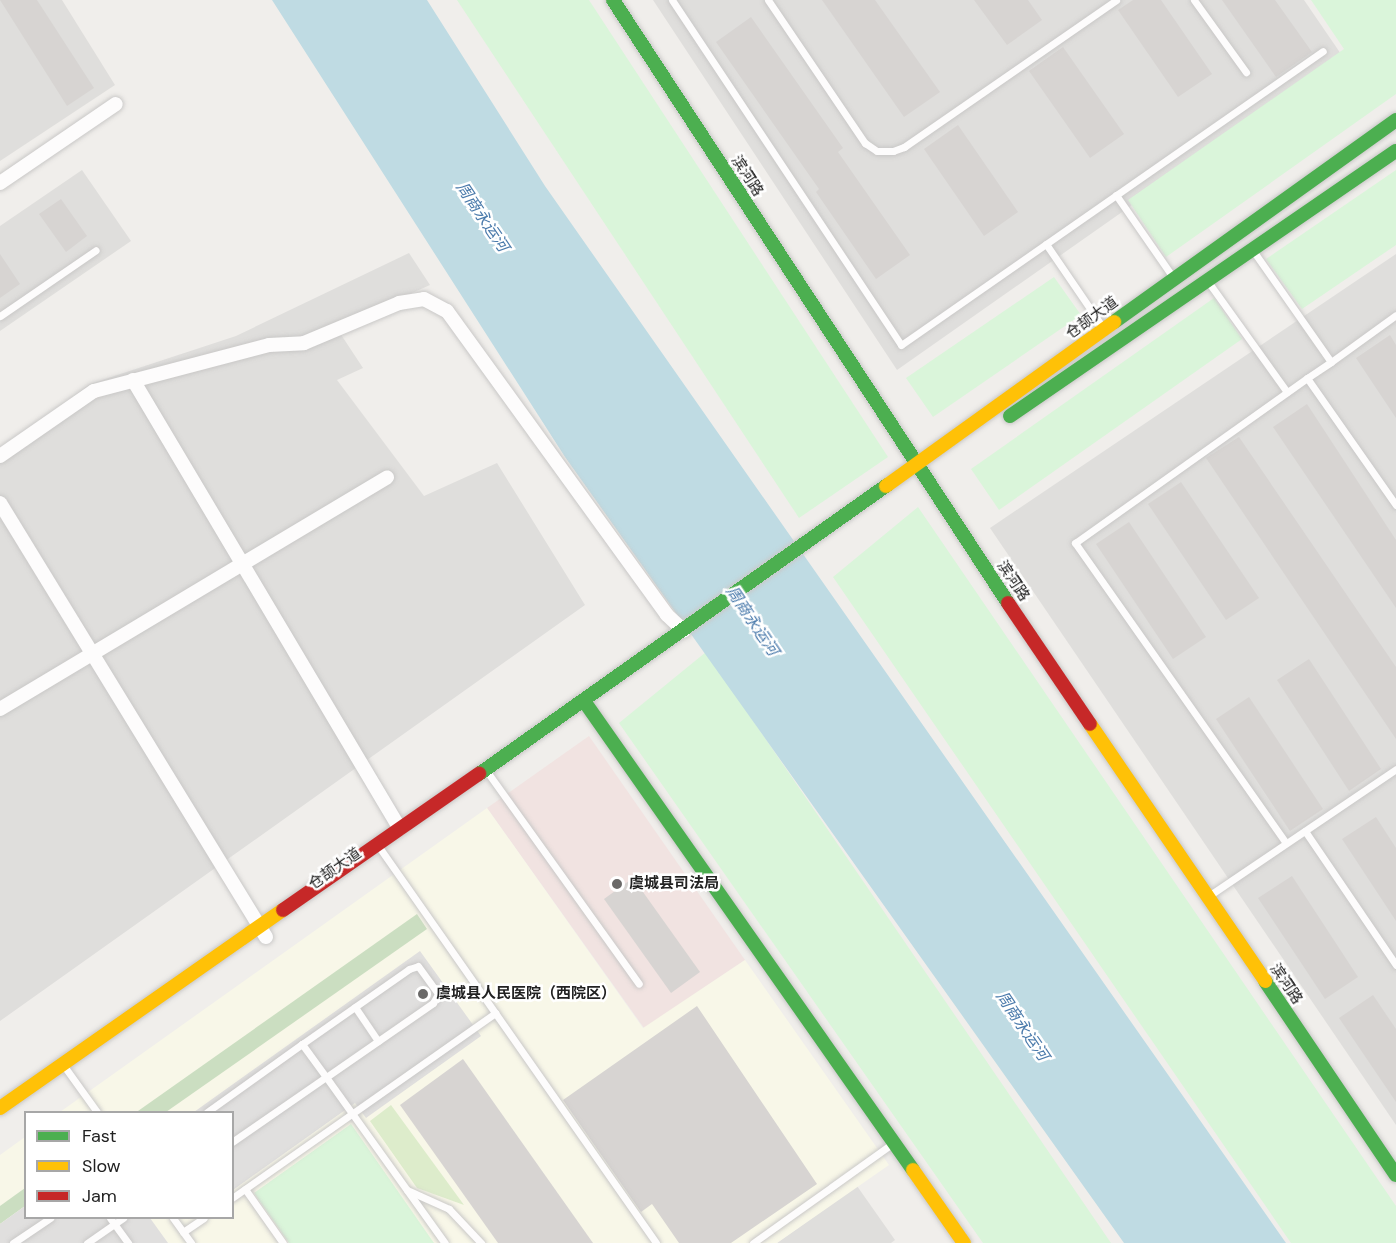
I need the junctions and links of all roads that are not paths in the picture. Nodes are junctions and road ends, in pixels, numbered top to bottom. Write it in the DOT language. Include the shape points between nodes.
graph roads {
  1 [pos="613,0"];
  2 [pos="672,0"];
  3 [pos="768,0"];
  4 [pos="1116,0"];
  5 [pos="1194,0"];
  6 [pos="1323,51"];
  7 [pos="1246,72"];
  8 [pos="116,104"];
  9 [pos="1396,120"];
  10 [pos="1396,151"];
  11 [pos="0,183"];
  12 [pos="1116,195"];
  13 [pos="1240,232"];
  14 [pos="1046,244"];
  15 [pos="96,250"];
  16 [pos="1252,250"];
  17 [pos="1196,264"];
  18 [pos="1175,279"];
  19 [pos="1207,280"];
  20 [pos="1186,295"];
  21 [pos="1396,315"];
  22 [pos="0,316"];
  23 [pos="1104,330"];
  24 [pos="1114,344"];
  25 [pos="1331,362"];
  26 [pos="1307,378"];
  27 [pos="133,380"];
  28 [pos="1287,392"];
  29 [pos="0,456"];
  30 [pos="919,471"];
  31 [pos="387,477"];
  32 [pos="0,503"];
  33 [pos="1396,505"];
  34 [pos="242,564"];
  35 [pos="687,635"];
  36 [pos="92,654"];
  37 [pos="587,705"];
  38 [pos="0,709"];
  39 [pos="1396,769"];
  40 [pos="489,774"];
  41 [pos="400,829"];
  42 [pos="1305,831"];
  43 [pos="1286,843"];
  44 [pos="381,849"];
  45 [pos="1208,897"];
  46 [pos="263,932"];
  47 [pos="1396,965"];
  48 [pos="639,984"];
  49 [pos="355,1007"];
  50 [pos="495,1013"];
  51 [pos="378,1041"];
  52 [pos="302,1044"];
  53 [pos="67,1070"];
  54 [pos="326,1077"];
  55 [pos="0,1108"];
  56 [pos="97,1111"];
  57 [pos="210,1111"];
  58 [pos="352,1114"];
  59 [pos="0,1126"];
  60 [pos="234,1141"];
  61 [pos="894,1142"];
  62 [pos="1396,1175"];
  63 [pos="245,1189"];
  64 [pos="407,1190"];
  65 [pos="234,1197"];
  66 [pos="49,1219"];
  67 [pos="174,1219"];
  68 [pos="202,1219"];
  69 [pos="112,1221"];
  70 [pos="183,1232"];
  71 [pos="963,1242"];
  72 [pos="13,1243"];
  73 [pos="87,1243"];
  74 [pos="128,1243"];
  75 [pos="191,1243"];
  76 [pos="283,1243"];
  77 [pos="445,1243"];
  78 [pos="481,1243"];
  79 [pos="656,1243"];
  80 [pos="753,1243"];
  1 -- 30 [label="main road, 滨河路"];
  2 -- 14 [label="lane" via="900,345"];
  3 -- 4 [label="lane" via="853,127 877,151 904,147"];
  5 -- 7 [label="lane"];
  6 -- 12 [label="lane"];
  8 -- 11 [label="street"];
  9 -- 13 [label="main road, 仓颉大道"];
  10 -- 16 [label="main road, 仓颉大道"];
  12 -- 14 [label="lane"];
  12 -- 18 [label="lane"];
  13 -- 16 [label="lane"];
  13 -- 17 [label="main road, 仓颉大道"];
  14 -- 23 [label="lane"];
  15 -- 22 [label="lane"];
  16 -- 19 [label="main road, 仓颉大道"];
  16 -- 25 [label="lane"];
  17 -- 18 [label="main road, 仓颉大道"];
  17 -- 19 [label="lane"];
  18 -- 20 [label="lane"];
  18 -- 23 [label="main road, 仓颉大道"];
  19 -- 20 [label="main road, 仓颉大道"];
  19 -- 28 [label="lane"];
  20 -- 24 [label="main road, 仓颉大道"];
  21 -- 25 [label="lane"];
  23 -- 24 [label="lane"];
  23 -- 30 [label="main road, 仓颉大道"];
  24 -- 30 [label="main road, 仓颉大道"];
  25 -- 26 [label="lane"];
  26 -- 28 [label="lane"];
  26 -- 33 [label="lane"];
  27 -- 29 [label="street" via="94,391"];
  27 -- 34 [label="street"];
  27 -- 35 [label="street" via="269,345 304,343 399,303 424,299 447,311 667,615"];
  28 -- 43 [label="lane" via="1075,543"];
  30 -- 35 [label="main road, 仓颉大道"];
  30 -- 45 [label="main road, 滨河路"];
  31 -- 34 [label="street"];
  32 -- 36 [label="street"];
  34 -- 36 [label="street"];
  34 -- 41 [label="street"];
  35 -- 37 [label="main road, 仓颉大道"];
  36 -- 38 [label="street"];
  36 -- 46 [label="street"];
  37 -- 40 [label="main road, 仓颉大道"];
  37 -- 61 [label="main road"];
  39 -- 42 [label="lane"];
  40 -- 41 [label="main road, 仓颉大道"];
  40 -- 44 [label="main road, 仓颉大道"];
  40 -- 48 [label="lane"];
  41 -- 44 [label="main road, 仓颉大道"];
  42 -- 43 [label="lane"];
  42 -- 47 [label="lane"];
  43 -- 45 [label="lane"];
  44 -- 46 [label="main road, 仓颉大道"];
  44 -- 50 [label="lane"];
  45 -- 62 [label="main road, 滨河路"];
  46 -- 53 [label="main road, 仓颉大道"];
  49 -- 51 [label="lane"];
  49 -- 51 [label="lane" via="418,966 438,994 433,1003"];
  49 -- 52 [label="lane"];
  50 -- 58 [label="lane"];
  50 -- 79 [label="lane"];
  51 -- 54 [label="lane"];
  52 -- 54 [label="lane"];
  52 -- 57 [label="lane"];
  53 -- 55 [label="main road, 仓颉大道"];
  53 -- 56 [label="lane"];
  53 -- 59 [label="main road, 仓颉大道"];
  54 -- 58 [label="lane"];
  54 -- 60 [label="lane"];
  58 -- 63 [label="lane"];
  58 -- 64 [label="lane"];
  61 -- 71 [label="main road"];
  61 -- 80 [label="lane"];
  63 -- 65 [label="lane"];
  63 -- 76 [label="lane"];
  64 -- 77 [label="lane"];
  64 -- 78 [label="lane" via="449,1209"];
  66 -- 72 [label="lane"];
  67 -- 70 [label="lane"];
  68 -- 70 [label="lane"];
  69 -- 73 [label="lane"];
  69 -- 74 [label="lane"];
  70 -- 75 [label="lane"];
}
